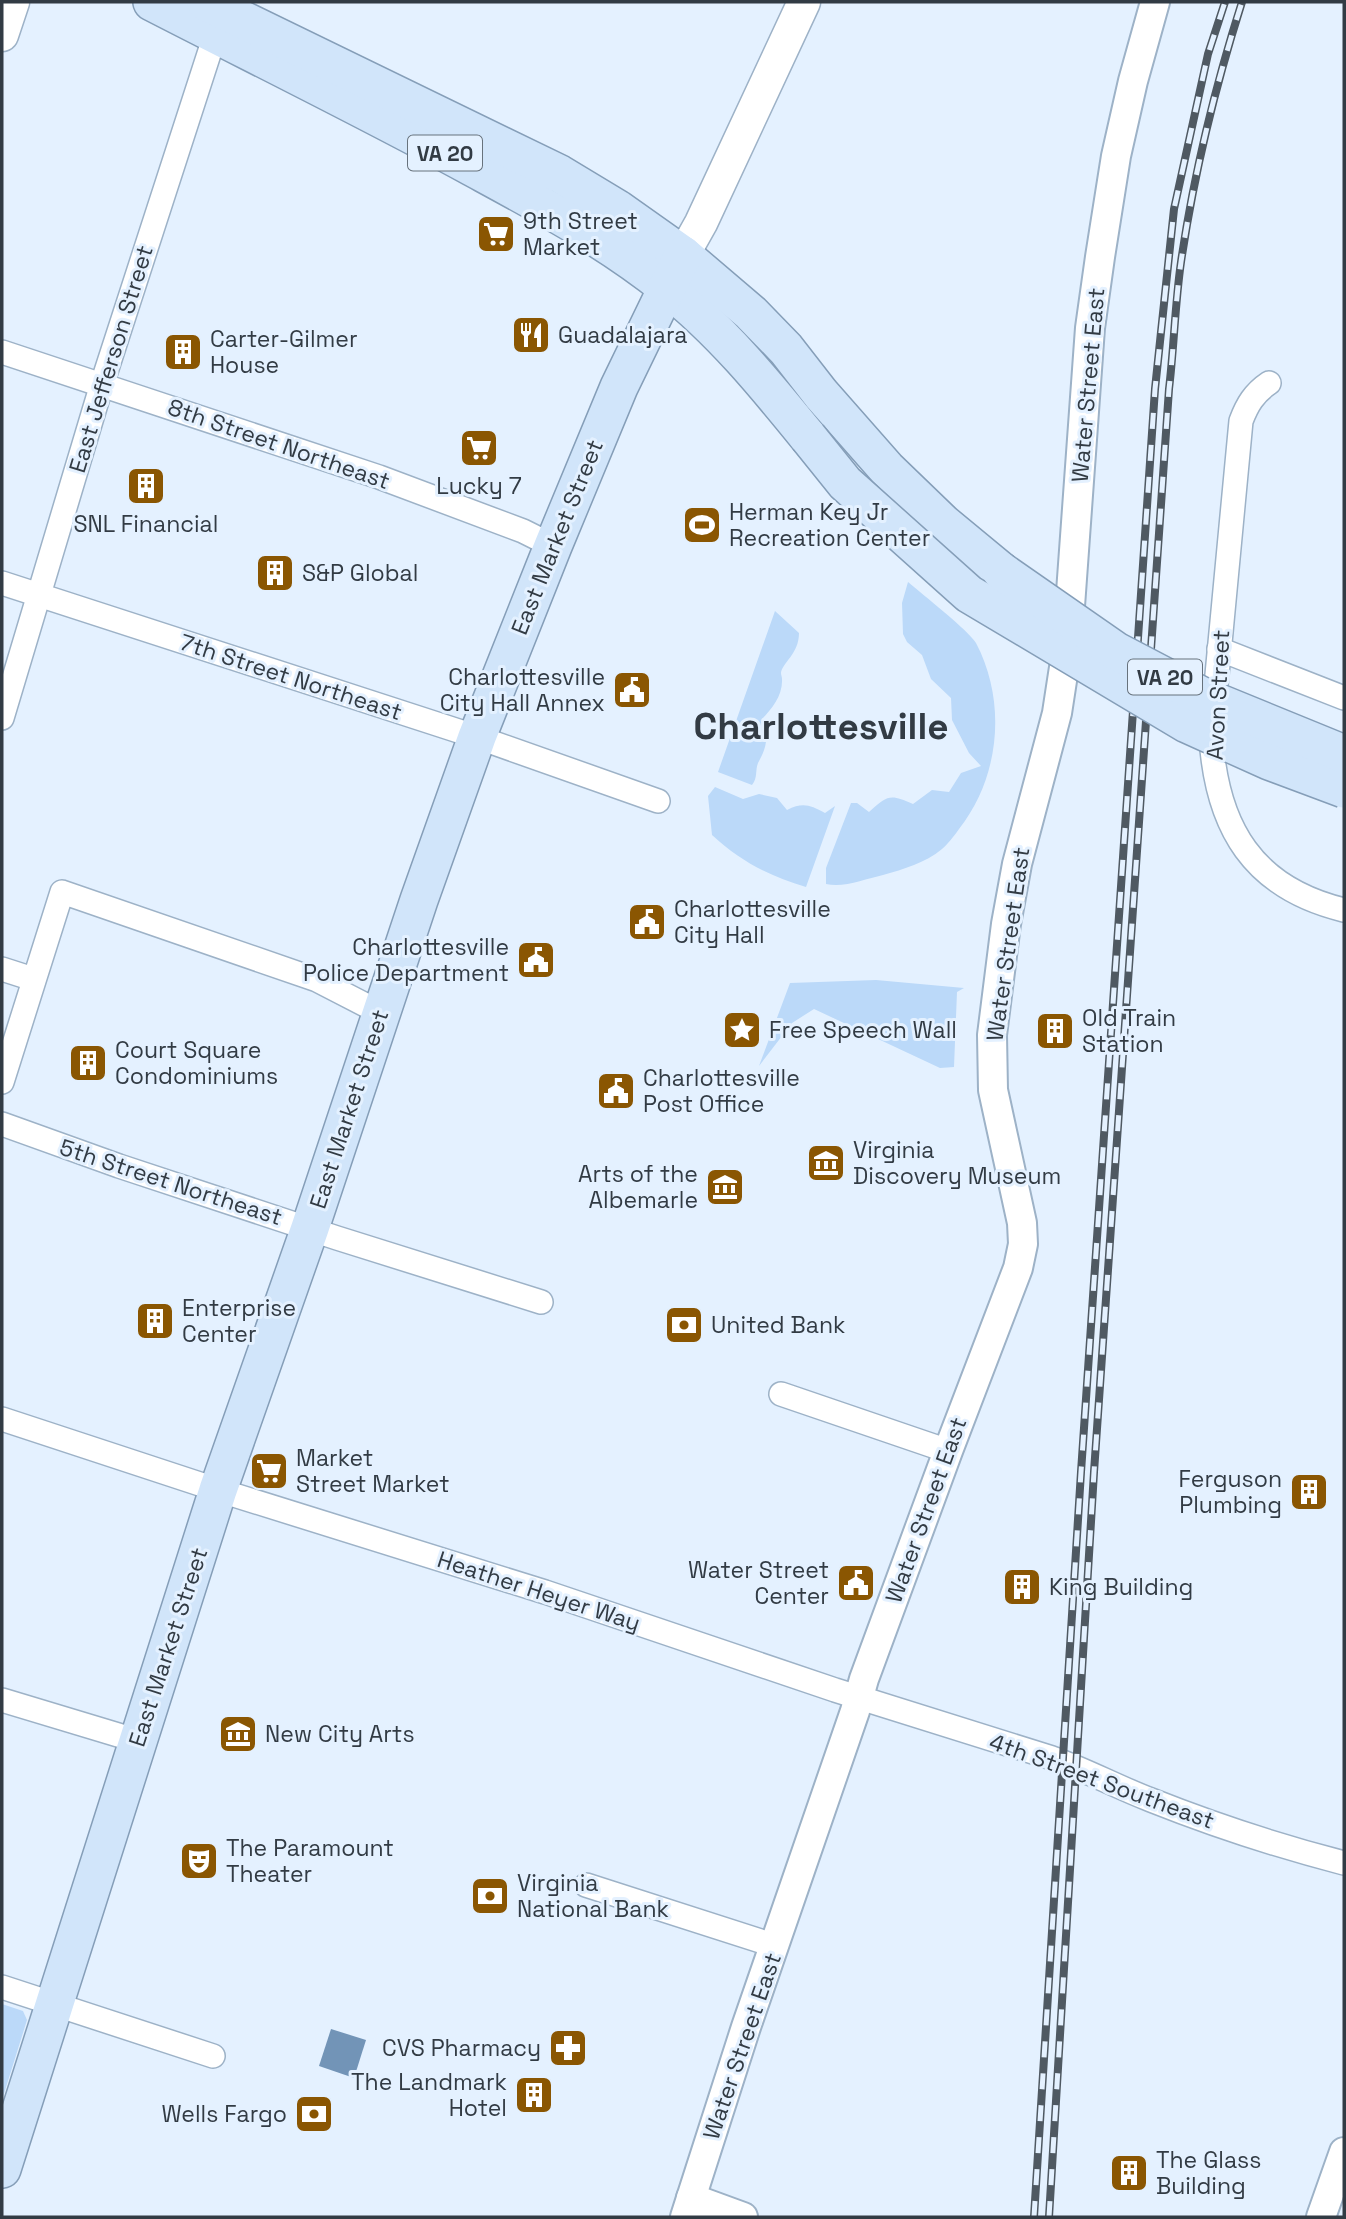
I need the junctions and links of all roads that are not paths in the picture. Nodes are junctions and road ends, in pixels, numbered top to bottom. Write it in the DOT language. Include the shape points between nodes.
graph roads {
  1 [pos="13,2"];
  2 [pos="152,2"];
  3 [pos="804,2"];
  4 [pos="1155,2"];
  5 [pos="218,12"];
  6 [pos="2,35"];
  7 [pos="683,255"];
  8 [pos="666,287"];
  9 [pos="2,352"];
  10 [pos="1269,383"];
  11 [pos="102,384"];
  12 [pos="553,546"];
  13 [pos="2,583"];
  14 [pos="38,595"];
  15 [pos="1219,649"];
  16 [pos="1344,698"];
  17 [pos="2,719"];
  18 [pos="477,737"];
  19 [pos="1344,754"];
  20 [pos="1344,789"];
  21 [pos="658,801"];
  22 [pos="1344,910"];
  23 [pos="2,969"];
  24 [pos="33,979"];
  25 [pos="381,1013"];
  26 [pos="2,1082"];
  27 [pos="2,1124"];
  28 [pos="310,1228"];
  29 [pos="541,1302"];
  30 [pos="781,1394"];
  31 [pos="2,1419"];
  32 [pos="948,1451"];
  33 [pos="218,1490"];
  34 [pos="860,1697"];
  35 [pos="2,1700"];
  36 [pos="138,1741"];
  37 [pos="1344,1863"];
  38 [pos="586,1885"];
  39 [pos="776,1946"];
  40 [pos="2,1987"];
  41 [pos="53,2004"];
  42 [pos="212,2056"];
  43 [pos="1344,2152"];
  44 [pos="2,2169"];
  45 [pos="688,2207"];
  46 [pos="743,2217"];
  47 [pos="1321,2217"];
  1 -- 6 [label="main road"];
  2 -- 5 [label="main road, VA 20"];
  3 -- 7 [label="main road, East Market Street"];
  4 -- 32 [label="street, Water Street East" via="1116,156 1101,244 1090,328 1067,648 1057,713 1017,864 992,1035 993,1090 1023,1244"];
  5 -- 7 [label="main road" via="560,174"];
  5 -- 8 [label="main road, VA 20" via="399,128 598,238"];
  5 -- 11 [label="street, East Jefferson Street"];
  7 -- 8 [label="main road, East Market Street"];
  7 -- 19 [label="main road, VA 20, bridge" via="786,349 887,469 1001,571 1116,651 1202,696"];
  8 -- 12 [label="main road, East Market Street"];
  8 -- 20 [label="main road, VA 20, bridge" via="710,325 845,483 969,594 1187,724"];
  9 -- 11 [label="street, 8th Street Northeast"];
  10 -- 15 [label="street, Avon Street" via="1247,404 1241,421"];
  11 -- 12 [label="street, 8th Street Northeast" via="379,477"];
  11 -- 14 [label="street, East Jefferson Street"];
  12 -- 18 [label="main road, East Market Street"];
  13 -- 14 [label="street, 7th Street Northeast"];
  14 -- 17 [label="street, East Jefferson Street"];
  14 -- 18 [label="street, 7th Street Northeast"];
  15 -- 16 [label="street"];
  15 -- 22 [label="street, Avon Street" via="1211,738 1213,773 1236,836 1267,874 1299,894"];
  18 -- 21 [label="street, 7th Street Northeast"];
  18 -- 25 [label="main road, East Market Street"];
  23 -- 24 [label="street"];
  24 -- 25 [label="street" via="62,892 317,980"];
  24 -- 26 [label="street"];
  25 -- 28 [label="main road, East Market Street"];
  27 -- 28 [label="street, 5th Street Northeast"];
  28 -- 29 [label="street, 5th Street Northeast"];
  28 -- 33 [label="main road, East Market Street"];
  30 -- 32 [label="street"];
  31 -- 33 [label="street, Heather Heyer Way"];
  32 -- 34 [label="street, Water Street East"];
  33 -- 34 [label="street, Heather Heyer Way"];
  33 -- 36 [label="main road, East Market Street"];
  34 -- 37 [label="street, 4th Street Southeast" via="1086,1770 1138,1795 1261,1840"];
  34 -- 39 [label="street, Water Street East"];
  35 -- 36 [label="street"];
  36 -- 41 [label="main road, East Market Street"];
  38 -- 39 [label="street"];
  39 -- 45 [label="street, Water Street East"];
  40 -- 41 [label="street"];
  41 -- 42 [label="street"];
  41 -- 44 [label="main road, East Market Street"];
  43 -- 47 [label="street"];
  45 -- 46 [label="street"];
}
